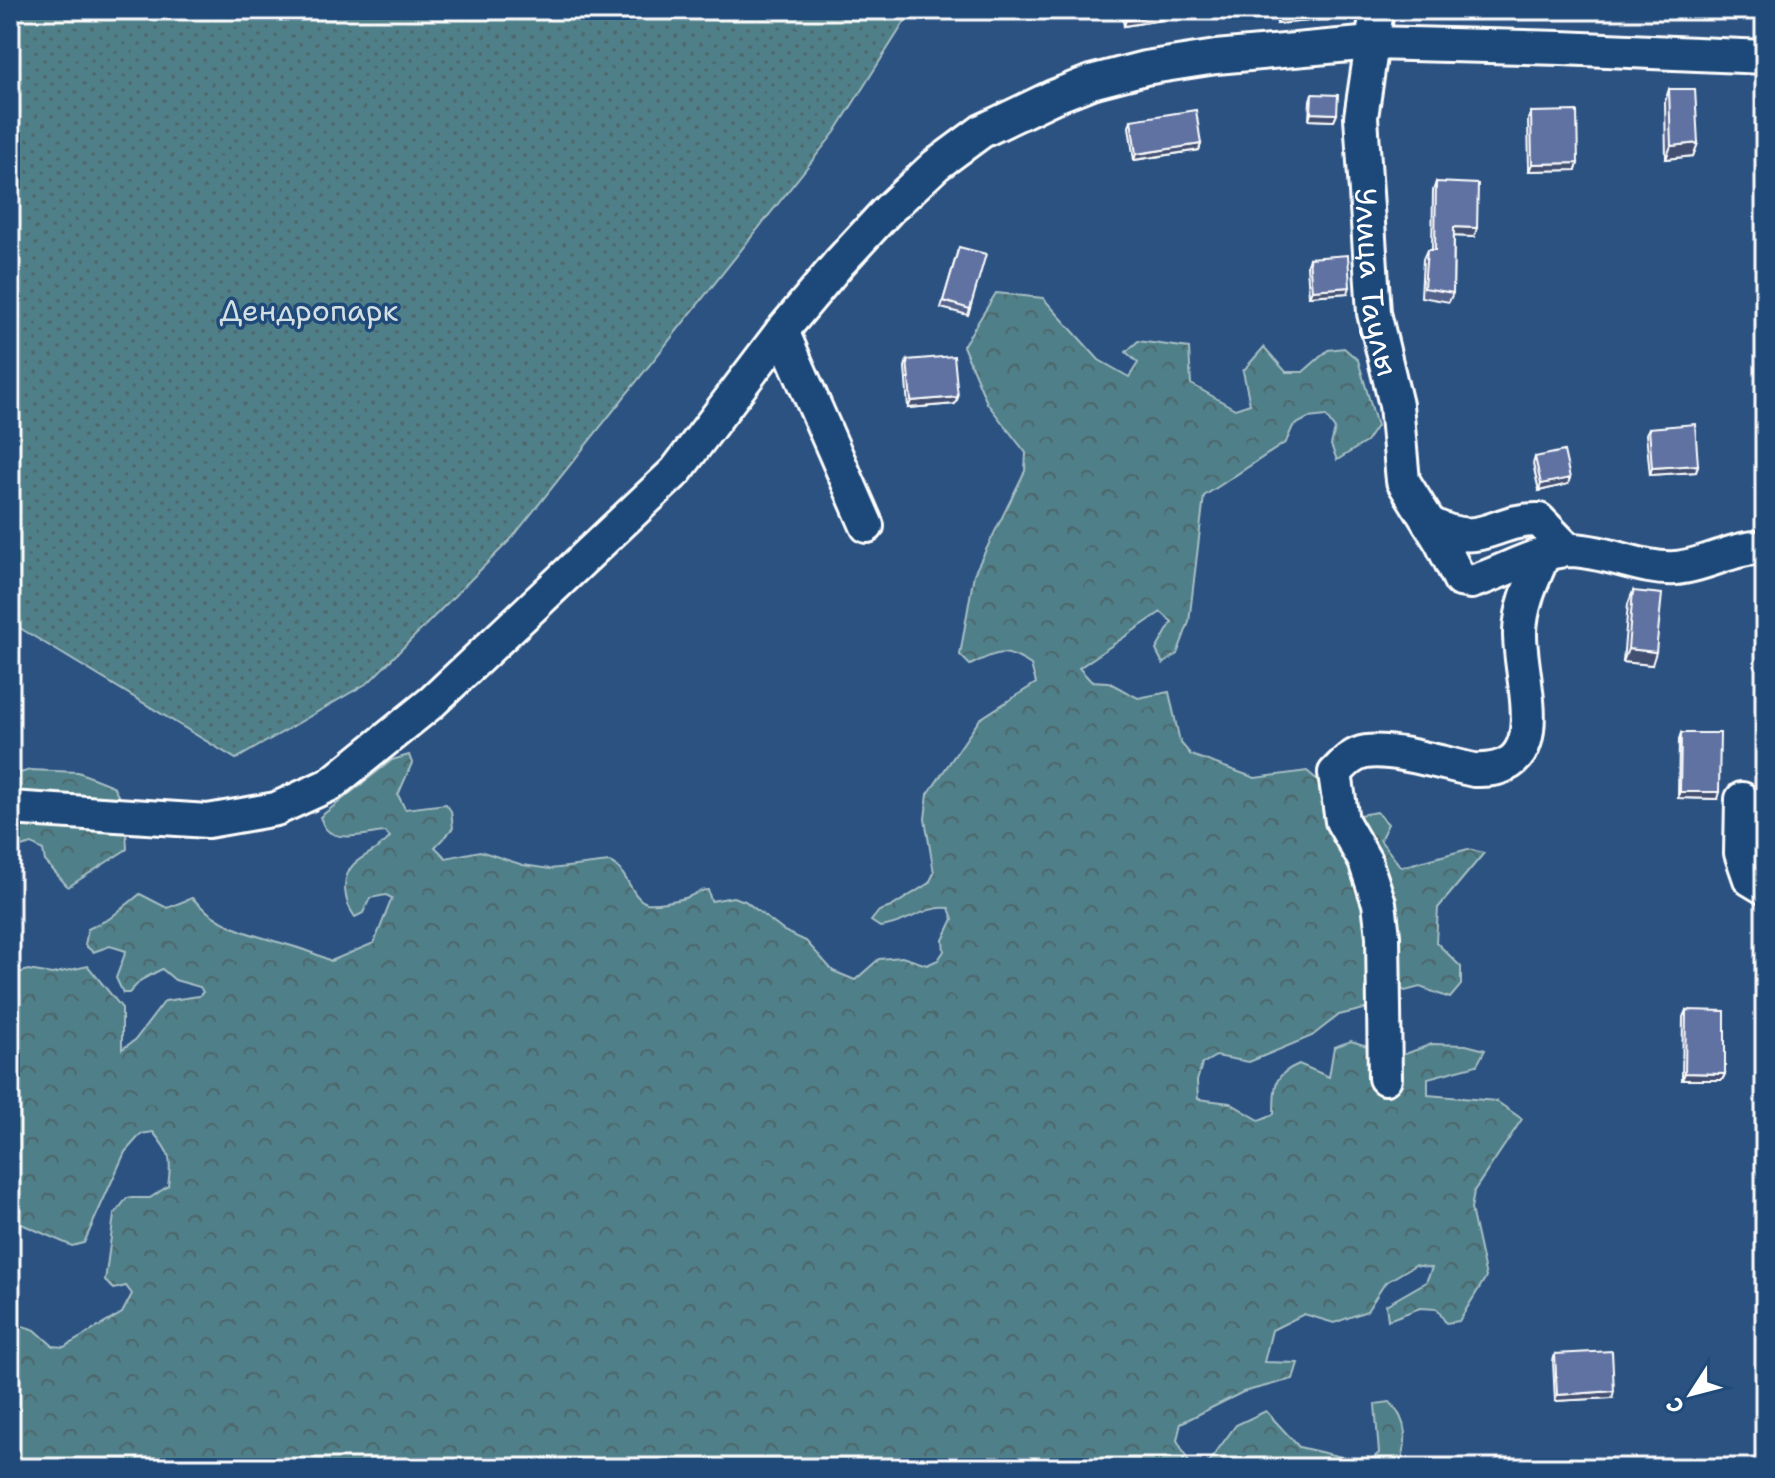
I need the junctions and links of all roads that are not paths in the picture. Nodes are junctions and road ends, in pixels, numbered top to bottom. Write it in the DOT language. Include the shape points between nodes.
graph roads {
  1 [pos="1377,10"];
  2 [pos="1372,43"];
  3 [pos="1765,57"];
  4 [pos="782,331"];
  5 [pos="867,526"];
  6 [pos="1435,533"];
  7 [pos="1761,545"];
  8 [pos="1556,553"];
  9 [pos="1742,799"];
  10 [pos="10,808"];
  11 [pos="1765,888"];
  12 [pos="1385,1078"];
  1 -- 2 [label="street, Улица Таулы"];
  2 -- 3 [label="street"];
  2 -- 4 [label="street" via="1145,68 1091,82 1009,117 982,131 917,183"];
  2 -- 6 [label="street, Улица Таулы" via="1361,117 1374,313 1396,405 1403,481"];
  4 -- 5 [label="street"];
  4 -- 10 [label="street" via="676,471 432,702 331,784 276,809 208,821"];
  6 -- 8 [label="street" via="1482,534 1539,520"];
  6 -- 8 [label="street, Улица Таулы" via="1460,580 1471,582"];
  7 -- 8 [label="street" via="1678,568 1601,553"];
  8 -- 12 [label="street" via="1522,603 1528,739 1513,760 1488,771 1364,752 1335,773 1342,821 1365,861 1379,903"];
  9 -- 11 [label="street" via="1741,853 1750,879"];
}
